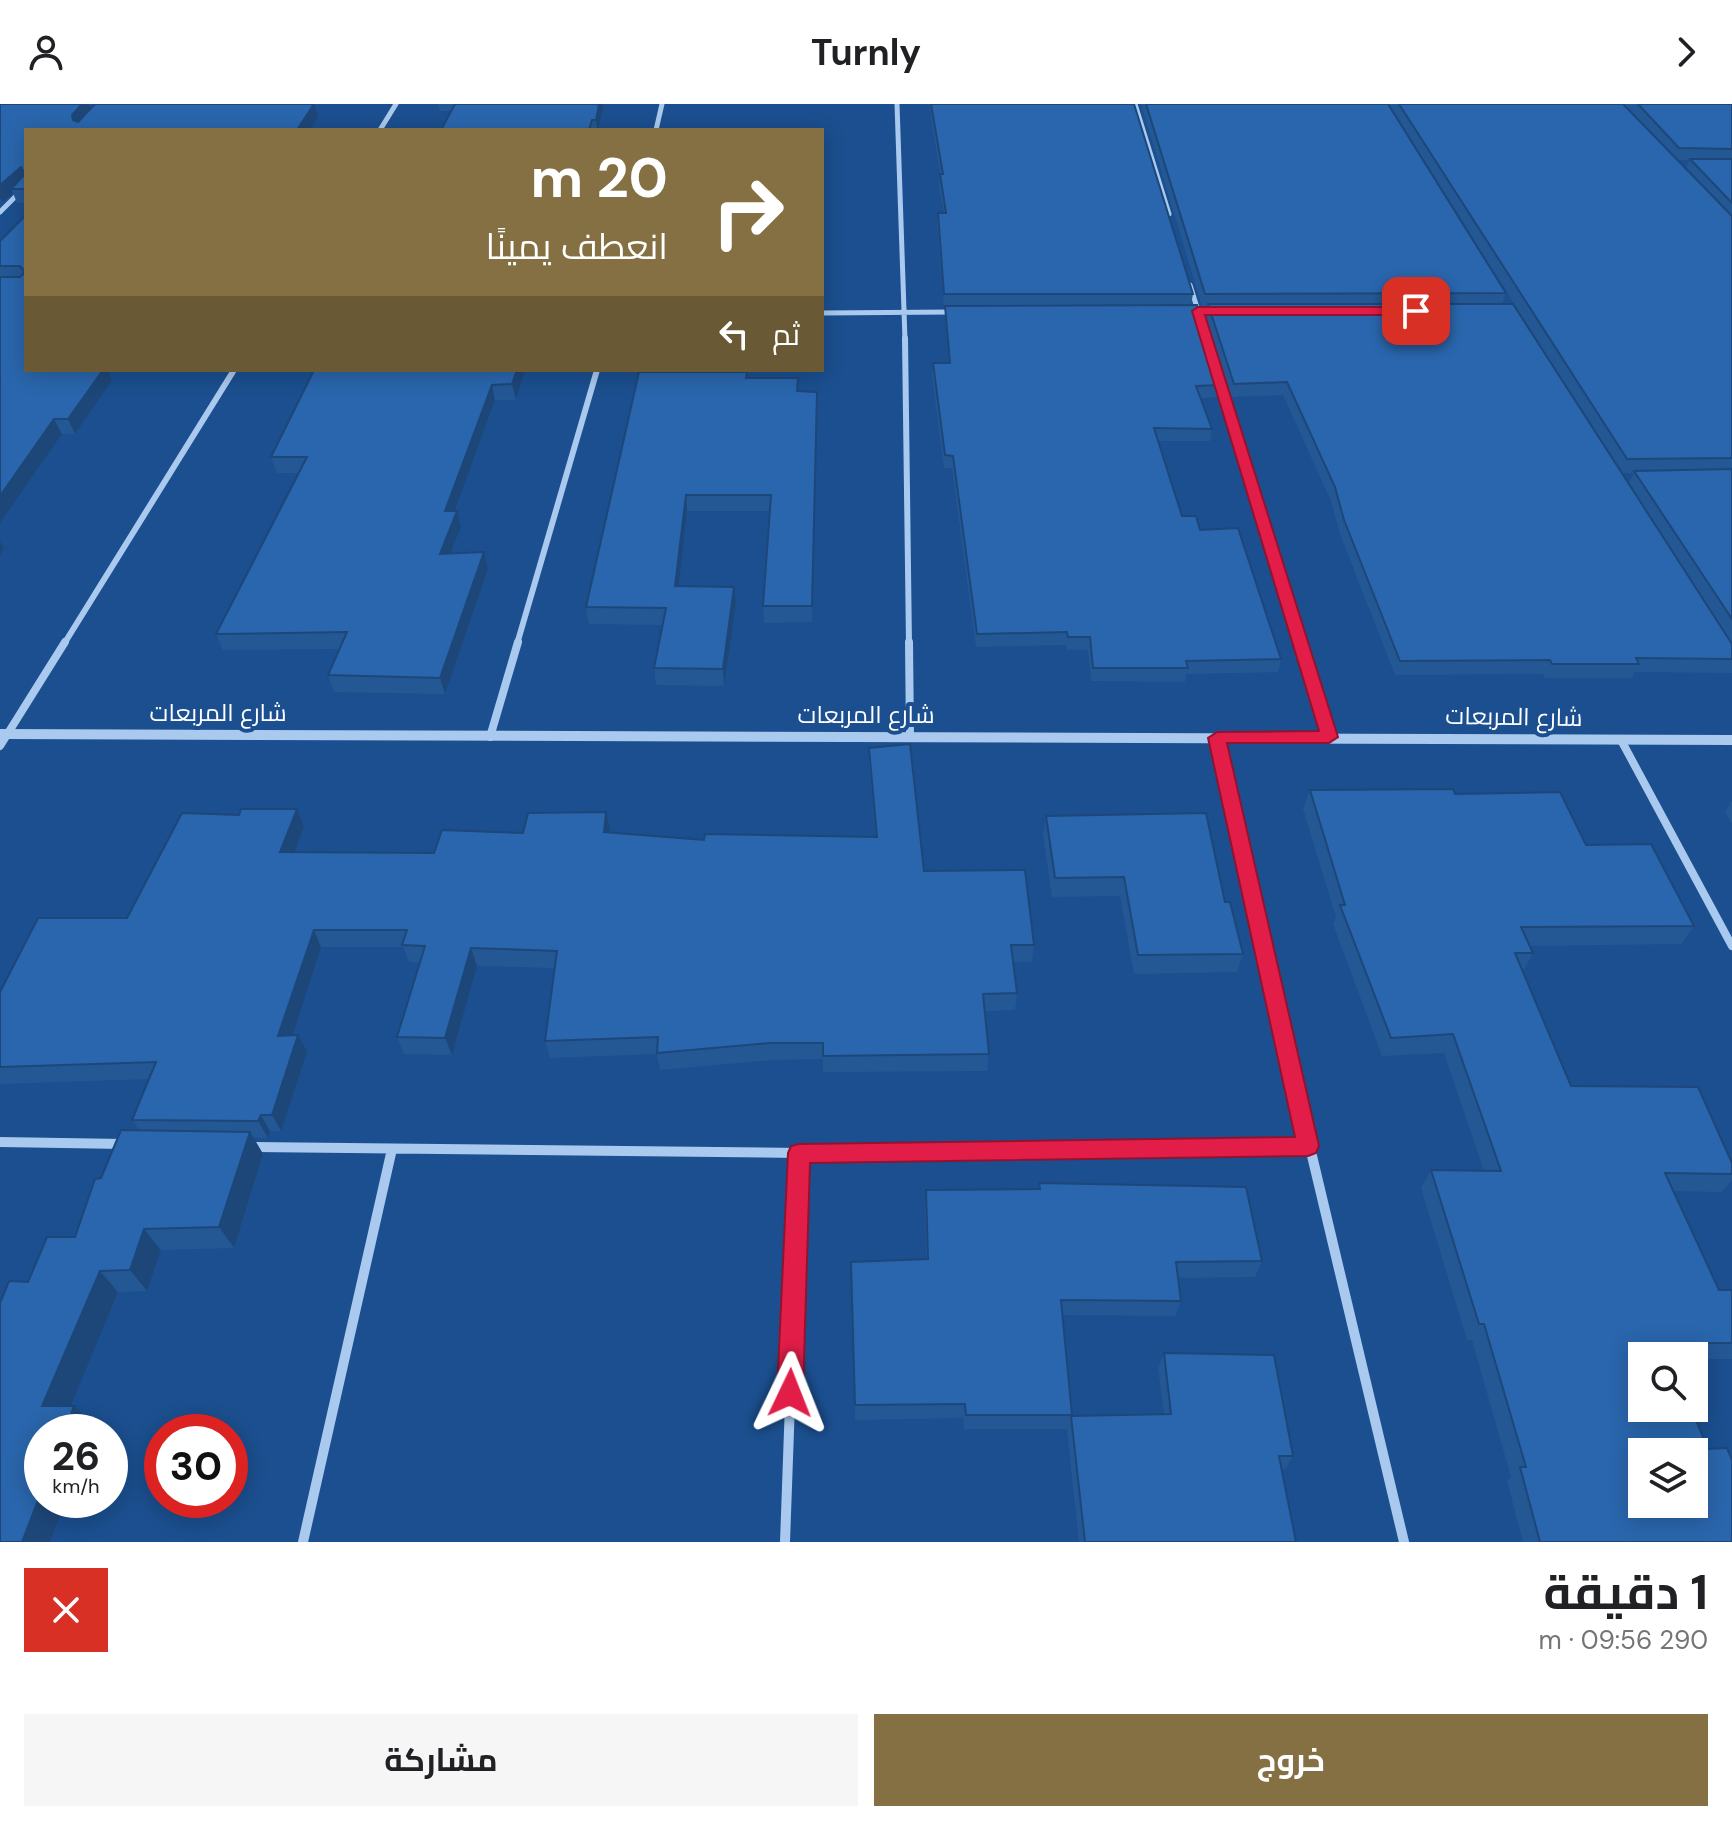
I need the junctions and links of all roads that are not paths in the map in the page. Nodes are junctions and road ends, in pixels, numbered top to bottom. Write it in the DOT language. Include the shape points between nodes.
graph roads {
  1 [pos="396,104"];
  2 [pos="662,104"];
  3 [pos="897,104"];
  4 [pos="1135,104"];
  5 [pos="381,128"];
  6 [pos="656,128"];
  7 [pos="24,188"];
  8 [pos="2,208"];
  9 [pos="1171,222"];
  10 [pos="1189,281"];
  11 [pos="1183,311"];
  12 [pos="1198,311"];
  13 [pos="1214,311"];
  14 [pos="905,312"];
  15 [pos="967,312"];
  16 [pos="824,313"];
  17 [pos="1203,326"];
  18 [pos="233,372"];
  19 [pos="596,372"];
  20 [pos="1217,372"];
  21 [pos="490,737"];
  22 [pos="910,737"];
  23 [pos="1329,737"];
  24 [pos="2,738"];
  25 [pos="1217,738"];
  26 [pos="1621,740"];
  27 [pos="1732,740"];
  28 [pos="1732,946"];
  29 [pos="0,1142"];
  30 [pos="138,1145"];
  31 [pos="1308,1146"];
  32 [pos="229,1147"];
  33 [pos="392,1149"];
  34 [pos="799,1153"];
  35 [pos="303,1542"];
  36 [pos="785,1542"];
  37 [pos="1404,1542"];
  1 -- 5 [label="street"];
  2 -- 6 [label="street"];
  3 -- 14 [label="street"];
  4 -- 9 [label="street"];
  7 -- 8 [label="street"];
  10 -- 12 [label="street"];
  11 -- 12 [label="street"];
  12 -- 13 [label="street"];
  12 -- 17 [label="street"];
  14 -- 15 [label="street"];
  14 -- 16 [label="street"];
  14 -- 22 [label="street"];
  18 -- 24 [label="street"];
  19 -- 21 [label="street"];
  20 -- 23 [label="street"];
  21 -- 22 [label="street, شارع المربعات"];
  21 -- 24 [label="street, شارع المربعات"];
  22 -- 25 [label="street, شارع المربعات"];
  23 -- 25 [label="street, شارع المربعات"];
  23 -- 26 [label="street, شارع المربعات"];
  25 -- 31 [label="street"];
  26 -- 27 [label="street, شارع المربعات"];
  26 -- 28 [label="street"];
  29 -- 30 [label="street"];
  31 -- 34 [label="street"];
  31 -- 37 [label="street"];
  32 -- 33 [label="street"];
  33 -- 34 [label="street"];
  33 -- 35 [label="street"];
  34 -- 36 [label="street"];
}
